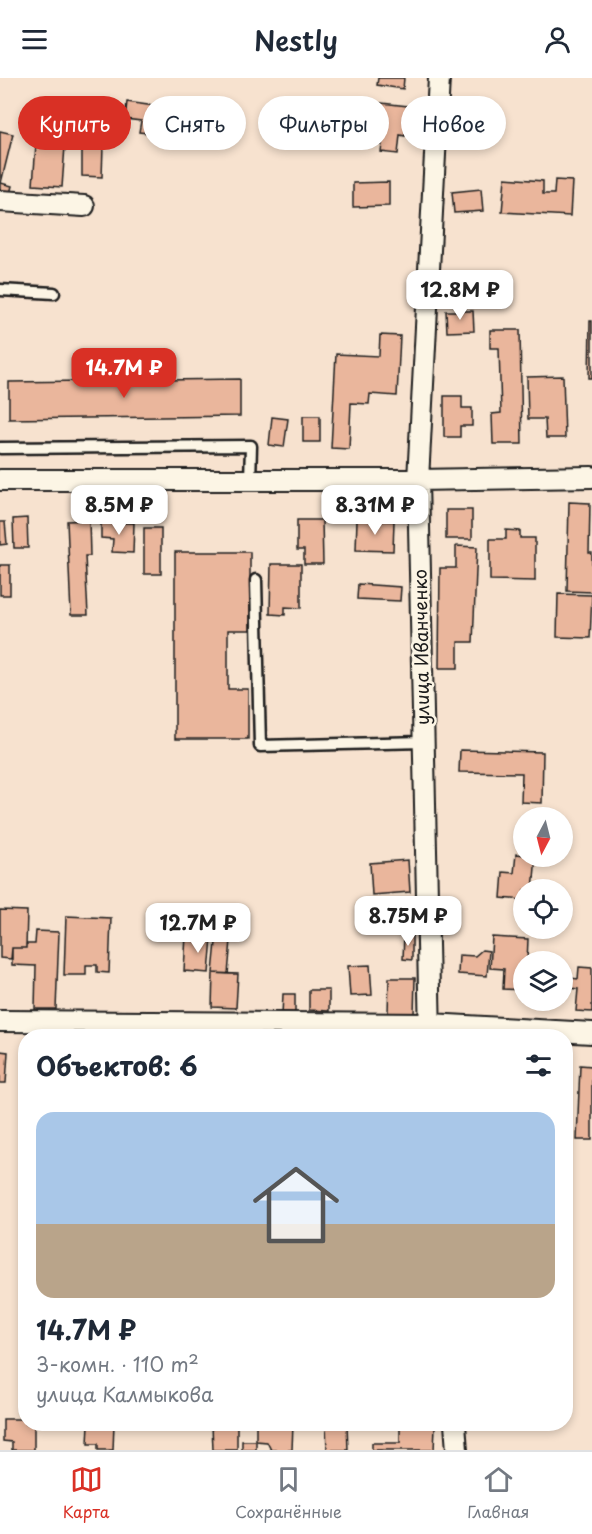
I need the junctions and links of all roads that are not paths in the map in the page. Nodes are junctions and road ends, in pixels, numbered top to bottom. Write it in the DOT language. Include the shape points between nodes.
graph roads {
  1 [pos="439,78"];
  2 [pos="0,201"];
  3 [pos="84,206"];
  4 [pos="0,290"];
  5 [pos="54,293"];
  6 [pos="0,448"];
  7 [pos="592,477"];
  8 [pos="0,480"];
  9 [pos="250,480"];
  10 [pos="418,480"];
  11 [pos="256,580"];
  12 [pos="423,742"];
  13 [pos="0,1021"];
  14 [pos="382,1029"];
  15 [pos="430,1029"];
  16 [pos="573,1033"];
  17 [pos="592,1033"];
  18 [pos="456,1431"];
  19 [pos="457,1450"];
  1 -- 10 [label="street, улица Иванченко"];
  2 -- 3 [label="street"];
  4 -- 5 [label="lane"];
  6 -- 9 [label="lane" via="251,446"];
  7 -- 10 [label="street"];
  8 -- 9 [label="street"];
  9 -- 10 [label="street"];
  10 -- 12 [label="street, улица Иванченко"];
  11 -- 12 [label="lane" via="260,746"];
  12 -- 15 [label="street, улица Иванченко"];
  13 -- 14 [label="street"];
  16 -- 17 [label="street"];
  18 -- 19 [label="street"];
}
